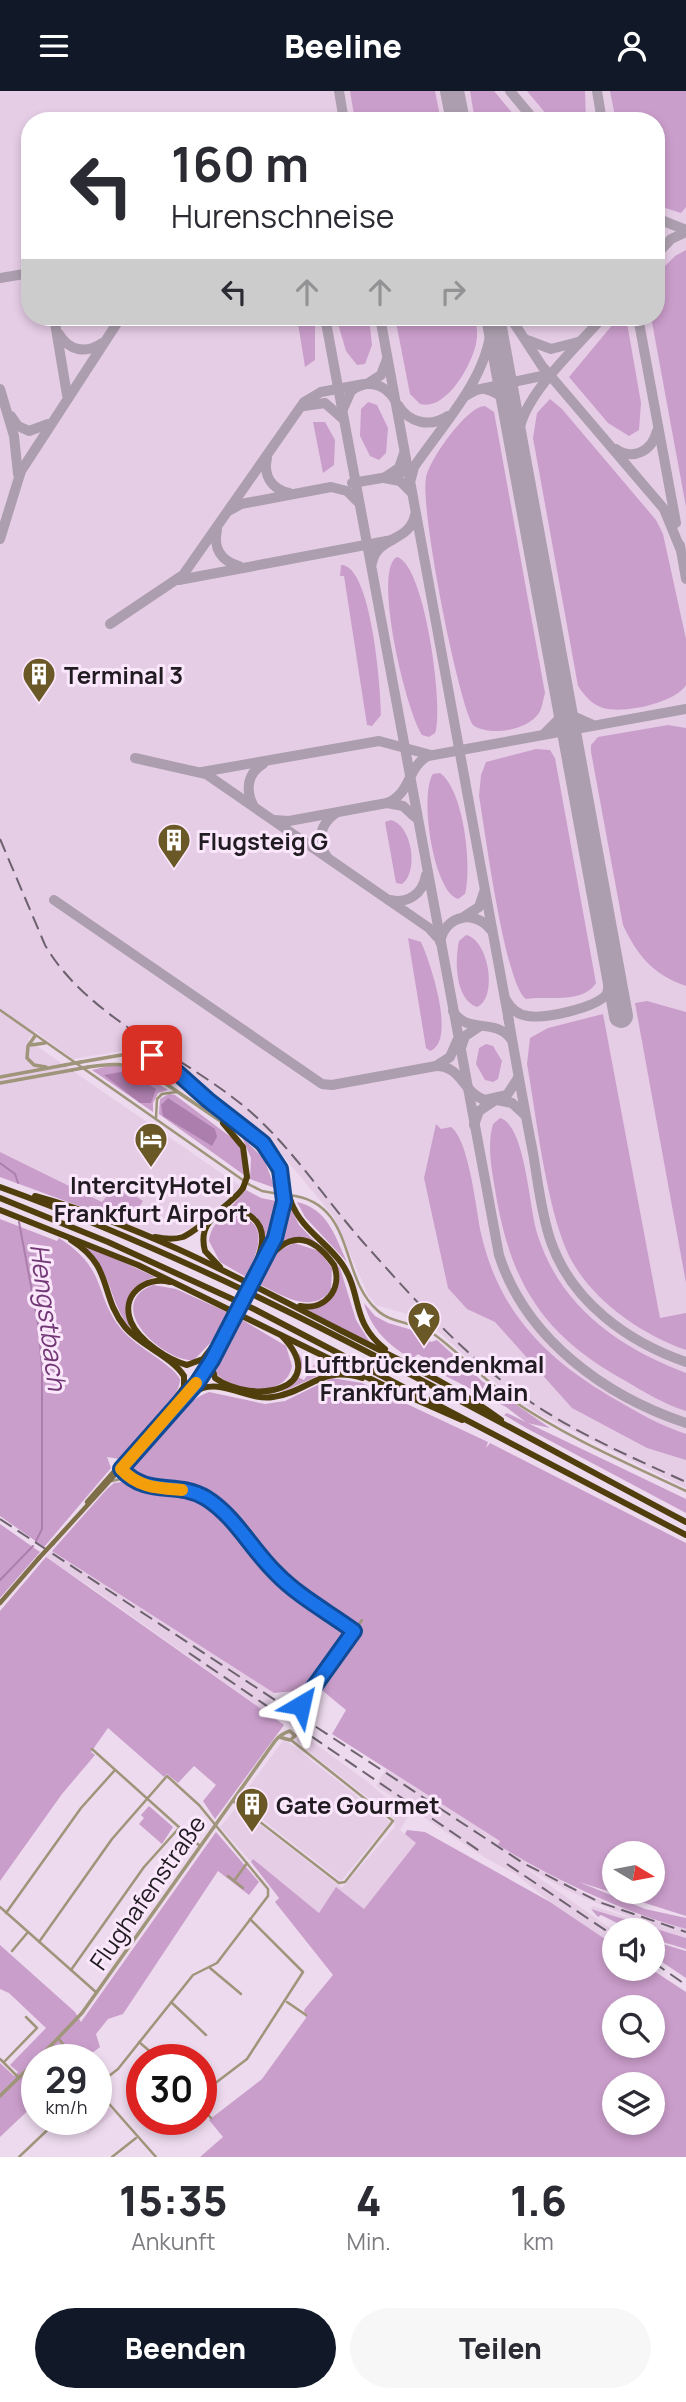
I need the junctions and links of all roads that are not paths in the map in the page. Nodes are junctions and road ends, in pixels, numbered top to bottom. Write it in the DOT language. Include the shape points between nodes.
graph roads {
  1 [pos="0,1011"];
  2 [pos="35,1036"];
  3 [pos="45,1043"];
  4 [pos="27,1049"];
  5 [pos="51,1067"];
  6 [pos="0,1077"];
  7 [pos="0,1083"];
  8 [pos="178,1091"];
  9 [pos="156,1118"];
  10 [pos="223,1123"];
  11 [pos="282,1176"];
  12 [pos="0,1187"];
  13 [pos="283,1188"];
  14 [pos="13,1191"];
  15 [pos="0,1198"];
  16 [pos="285,1201"];
  17 [pos="0,1210"];
  18 [pos="54,1230"];
  19 [pos="140,1234"];
  20 [pos="248,1280"];
  21 [pos="185,1287"];
  22 [pos="281,1299"];
  23 [pos="278,1332"];
  24 [pos="221,1339"];
  25 [pos="401,1361"];
  26 [pos="393,1390"];
  27 [pos="164,1418"];
  28 [pos="493,1432"];
  29 [pos="520,1434"];
  30 [pos="119,1469"];
  31 [pos="125,1478"];
  32 [pos="131,1480"];
  33 [pos="108,1482"];
  34 [pos="686,1491"];
  35 [pos="78,1514"];
  36 [pos="686,1522"];
  37 [pos="686,1535"];
  38 [pos="0,1603"];
  39 [pos="362,1620"];
  40 [pos="354,1631"];
  41 [pos="301,1705"];
  42 [pos="278,1737"];
  43 [pos="291,1740"];
  44 [pos="92,1749"];
  45 [pos="115,1770"];
  46 [pos="148,1799"];
  47 [pos="233,1801"];
  48 [pos="216,1825"];
  49 [pos="179,1828"];
  50 [pos="200,1846"];
  51 [pos="247,1863"];
  52 [pos="228,1876"];
  53 [pos="234,1881"];
  54 [pos="243,1888"];
  55 [pos="0,1907"];
  56 [pos="6,1913"];
  57 [pos="250,1919"];
  58 [pos="28,1933"];
  59 [pos="39,1942"];
  60 [pos="12,1951"];
  61 [pos="210,1968"];
  62 [pos="71,1971"];
  63 [pos="97,1993"];
  64 [pos="241,1994"];
  65 [pos="287,2002"];
  66 [pos="170,2003"];
  67 [pos="306,2015"];
  68 [pos="26,2017"];
  69 [pos="206,2035"];
  70 [pos="59,2039"];
  71 [pos="139,2042"];
  72 [pos="54,2044"];
  73 [pos="63,2044"];
  74 [pos="141,2044"];
  75 [pos="2,2061"];
  76 [pos="112,2074"];
  77 [pos="19,2078"];
  78 [pos="217,2082"];
  79 [pos="0,2096"];
  80 [pos="112,2107"];
  81 [pos="42,2135"];
  82 [pos="136,2137"];
  83 [pos="19,2157"];
  84 [pos="112,2157"];
  85 [pos="156,2157"];
  1 -- 2 [label="street"];
  2 -- 3 [label="street"];
  2 -- 4 [label="street"];
  3 -- 4 [label="street"];
  3 -- 9 [label="street"];
  4 -- 5 [label="street" via="32,1064"];
  5 -- 6 [label="street"];
  5 -- 11 [label="street, bridge" via="132,1052 157,1057 255,1135 271,1151"];
  7 -- 8 [label="street, bridge" via="115,1062 147,1071"];
  8 -- 9 [label="street" via="157,1099"];
  8 -- 10 [label="street"];
  9 -- 34 [label="street" via="257,1189 308,1198 321,1206 338,1229 368,1299 381,1314 430,1332 483,1378 537,1415"];
  10 -- 13 [label="street" via="258,1148"];
  10 -- 19 [label="highway, bridge" via="243,1147 247,1177 243,1188 182,1237 168,1240"];
  11 -- 13 [label="highway"];
  12 -- 14 [label="highway"];
  13 -- 16 [label="highway, bridge"];
  13 -- 16 [label="street, bridge"];
  14 -- 19 [label="highway" via="51,1200"];
  14 -- 29 [label="highway" via="235,1287"];
  15 -- 28 [label="highway" via="235,1300"];
  16 -- 20 [label="street" via="279,1229"];
  16 -- 25 [label="highway" via="343,1266 366,1330"];
  17 -- 18 [label="highway"];
  18 -- 21 [label="highway"];
  18 -- 27 [label="highway" via="97,1263 116,1313 128,1330 184,1376 184,1387"];
  19 -- 20 [label="highway"];
  20 -- 20 [label="highway" via="214,1262 204,1245 207,1226 226,1212 246,1214 261,1230 262,1247"];
  20 -- 22 [label="highway"];
  20 -- 22 [label="highway" via="268,1255 288,1241 306,1242 325,1253 337,1275 328,1299 309,1307"];
  20 -- 24 [label="main road, bridge"];
  21 -- 23 [label="highway"];
  21 -- 24 [label="highway" via="156,1281 139,1287 129,1307 134,1327 160,1350 187,1365 203,1359"];
  22 -- 25 [label="highway"];
  23 -- 24 [label="highway" via="296,1352 299,1366 290,1383 272,1392 240,1389 215,1378 212,1367"];
  23 -- 26 [label="highway"];
  24 -- 27 [label="main road"];
  25 -- 29 [label="highway"];
  26 -- 27 [label="highway" via="341,1374 322,1376 269,1398 209,1387 197,1391"];
  26 -- 28 [label="highway"];
  27 -- 30 [label="main road"];
  28 -- 37 [label="highway"];
  29 -- 36 [label="highway"];
  30 -- 31 [label="street"];
  30 -- 32 [label="street"];
  30 -- 33 [label="main road"];
  30 -- 35 [label="main road"];
  31 -- 32 [label="street"];
  31 -- 33 [label="street"];
  32 -- 40 [label="street" via="206,1498 283,1580"];
  33 -- 35 [label="main road"];
  35 -- 38 [label="main road, bridge"];
  39 -- 40 [label="street"];
  40 -- 41 [label="street"];
  42 -- 43 [label="street"];
  42 -- 43 [label="street" via="291,1731 295,1736"];
  42 -- 47 [label="street, Flughafenstraße"];
  43 -- 47 [label="street" via="393,1821 345,1882 338,1882"];
  44 -- 45 [label="street"];
  45 -- 46 [label="street"];
  45 -- 56 [label="street" via="81,1808"];
  46 -- 48 [label="street" via="167,1776"];
  46 -- 49 [label="street"];
  46 -- 59 [label="street" via="112,1839"];
  47 -- 48 [label="street, Flughafenstraße"];
  48 -- 50 [label="street, Flughafenstraße"];
  48 -- 51 [label="street"];
  49 -- 50 [label="street"];
  49 -- 62 [label="street" via="145,1867"];
  50 -- 63 [label="street, Flughafenstraße"];
  51 -- 53 [label="street"];
  51 -- 57 [label="street" via="269,1893"];
  52 -- 53 [label="street"];
  53 -- 54 [label="street"];
  55 -- 56 [label="street"];
  56 -- 58 [label="street"];
  57 -- 61 [label="street"];
  57 -- 65 [label="street" via="303,1969"];
  58 -- 59 [label="street"];
  58 -- 60 [label="street"];
  59 -- 62 [label="street"];
  61 -- 64 [label="street"];
  61 -- 66 [label="street" via="193,1975"];
  62 -- 63 [label="street"];
  63 -- 70 [label="street, Flughafenstraße"];
  65 -- 67 [label="street"];
  65 -- 78 [label="street" via="247,2059"];
  66 -- 69 [label="street"];
  66 -- 71 [label="street"];
  68 -- 75 [label="street" via="37,2028"];
  70 -- 72 [label="street, Flughafenstraße"];
  70 -- 73 [label="street"];
  71 -- 74 [label="street"];
  71 -- 76 [label="street"];
  75 -- 77 [label="street"];
  77 -- 79 [label="street, Flughafenstraße"];
  80 -- 82 [label="street"];
  81 -- 83 [label="street"];
  82 -- 84 [label="street"];
  82 -- 85 [label="street"];
}
